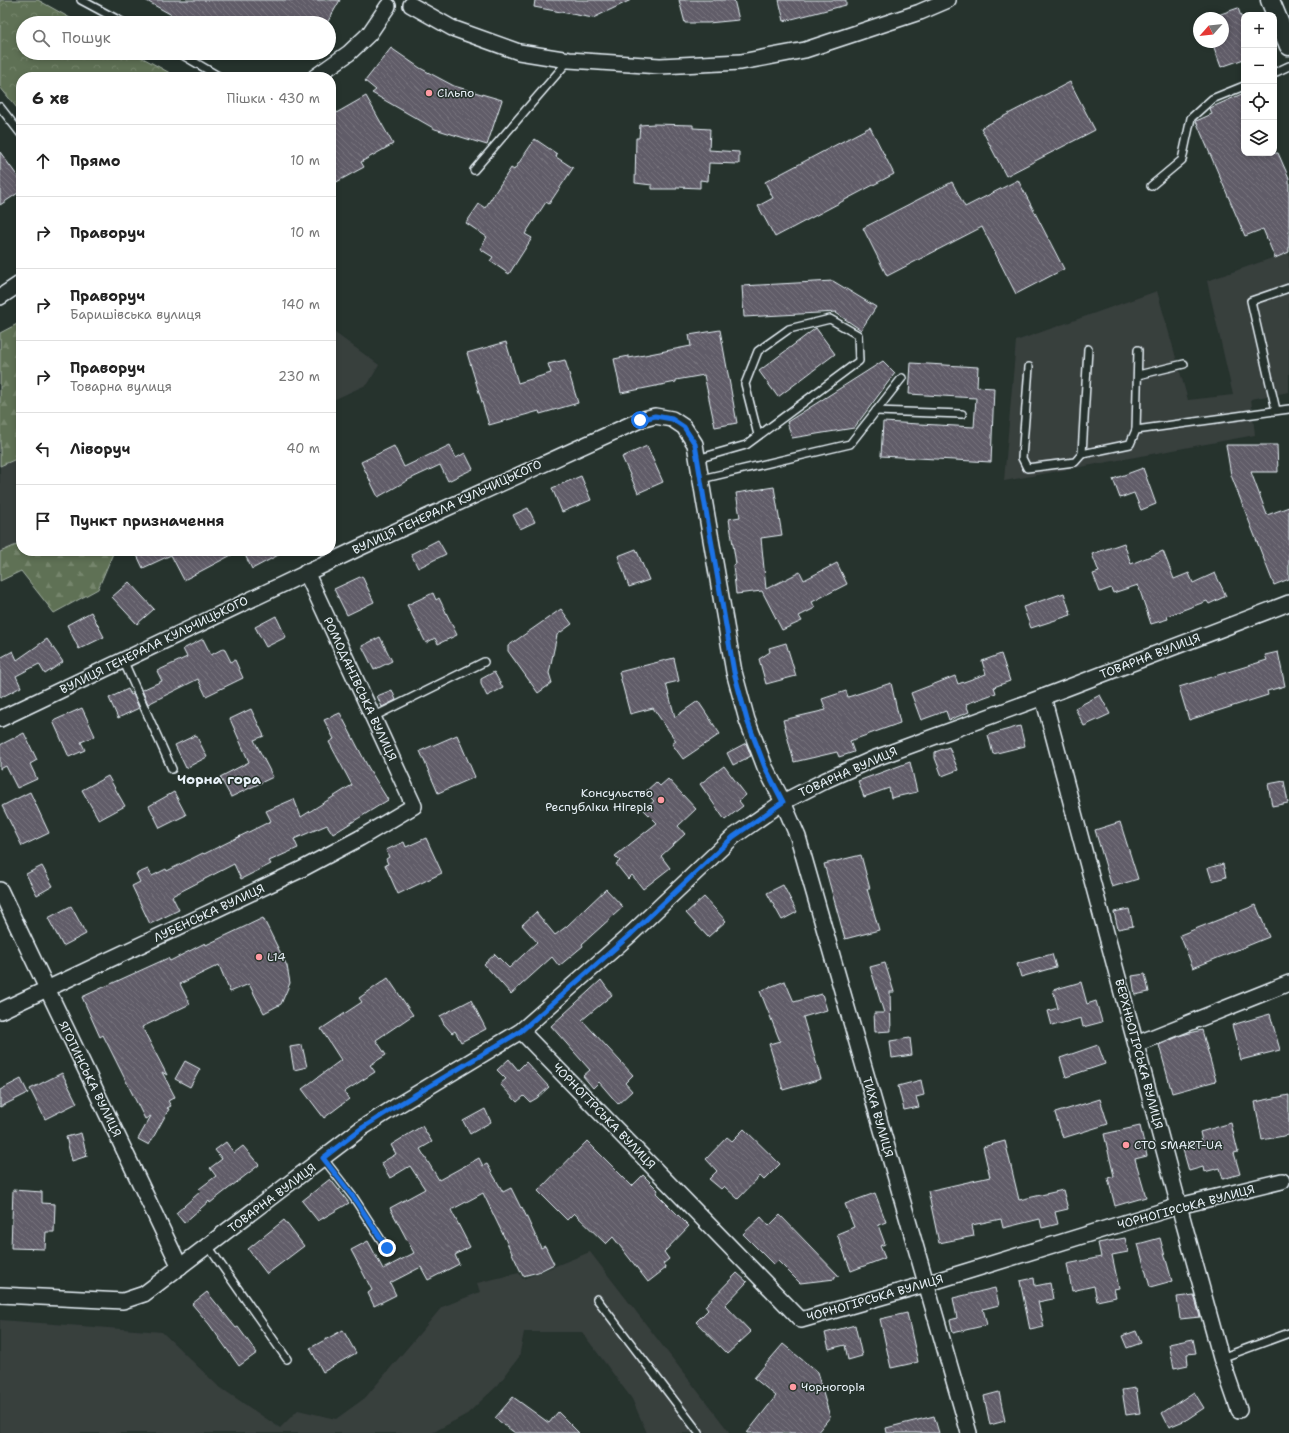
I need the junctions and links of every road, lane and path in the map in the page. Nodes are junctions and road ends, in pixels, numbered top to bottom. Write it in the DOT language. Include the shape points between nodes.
graph roads {
  1 [pos="81,0"];
  2 [pos="948,0"];
  3 [pos="1270,0"];
  4 [pos="412,2"];
  5 [pos="386,3"];
  6 [pos="111,16"];
  7 [pos="1289,46"];
  8 [pos="191,60"];
  9 [pos="569,60"];
  10 [pos="1289,66"];
  11 [pos="211,72"];
  12 [pos="322,72"];
  13 [pos="1277,72"];
  14 [pos="1241,87"];
  15 [pos="0,107"];
  16 [pos="16,128"];
  17 [pos="474,170"];
  18 [pos="1151,186"];
  19 [pos="16,286"];
  20 [pos="1289,289"];
  21 [pos="0,297"];
  22 [pos="1088,349"];
  23 [pos="1138,350"];
  24 [pos="1184,364"];
  25 [pos="1029,367"];
  26 [pos="1138,375"];
  27 [pos="902,378"];
  28 [pos="1289,409"];
  29 [pos="1276,410"];
  30 [pos="876,412"];
  31 [pos="962,414"];
  32 [pos="1136,430"];
  33 [pos="758,435"];
  34 [pos="696,451"];
  35 [pos="1082,454"];
  36 [pos="701,479"];
  37 [pos="306,572"];
  38 [pos="1289,603"];
  39 [pos="123,660"];
  40 [pos="484,662"];
  41 [pos="1043,697"];
  42 [pos="373,717"];
  43 [pos="0,719"];
  44 [pos="172,769"];
  45 [pos="783,802"];
  46 [pos="414,806"];
  47 [pos="0,890"];
  48 [pos="1289,983"];
  49 [pos="47,989"];
  50 [pos="0,1011"];
  51 [pos="521,1031"];
  52 [pos="1136,1044"];
  53 [pos="323,1158"];
  54 [pos="1286,1181"];
  55 [pos="1180,1206"];
  56 [pos="208,1246"];
  57 [pos="387,1248"];
  58 [pos="180,1267"];
  59 [pos="926,1284"];
  60 [pos="0,1295"];
  61 [pos="597,1299"];
  62 [pos="1289,1333"];
  63 [pos="1221,1358"];
  64 [pos="287,1359"];
  65 [pos="1238,1410"];
  66 [pos="699,1433"];
  67 [pos="969,1433"];
  1 -- 6 [label="lane"];
  2 -- 9 [label="street" via="920,12 805,50 741,62 660,66"];
  3 -- 7 [label="street"];
  4 -- 5 [label="street" via="402,10 392,9"];
  4 -- 9 [label="street" via="452,28 520,52"];
  5 -- 12 [label="street" via="369,34 349,53"];
  8 -- 11 [label="lane"];
  9 -- 17 [label="lane"];
  10 -- 13 [label="lane"];
  14 -- 18 [label="lane" via="1212,99 1191,118 1182,160"];
  15 -- 16 [label="lane"];
  19 -- 21 [label="street"];
  20 -- 29 [label="lane" via="1251,301"];
  22 -- 35 [label="lane"];
  23 -- 26 [label="lane"];
  24 -- 26 [label="lane"];
  25 -- 35 [label="lane" via="1022,458 1027,468 1075,462"];
  26 -- 32 [label="lane"];
  27 -- 30 [label="lane"];
  28 -- 29 [label="lane"];
  29 -- 32 [label="lane"];
  30 -- 31 [label="lane"];
  30 -- 36 [label="lane" via="850,444"];
  32 -- 35 [label="lane" via="1130,444"];
  33 -- 33 [label="lane" via="859,362 858,335 830,320 789,329 758,351 745,384"];
  33 -- 34 [label="lane" via="746,445"];
  34 -- 36 [label="street, ТИХА ВУЛИЦЯ"];
  34 -- 37 [label="street, ВУЛИЦЯ ГЕНЕРАЛА КУЛЬЧИЦЬКОГО" via="684,427 672,419 655,416 640,420"];
  36 -- 45 [label="street, ТИХА ВУЛИЦЯ" via="738,686 747,720 765,767"];
  37 -- 39 [label="street, ВУЛИЦЯ ГЕНЕРАЛА КУЛЬЧИЦЬКОГО"];
  37 -- 42 [label="street, РОМОДАНІВСЬКА ВУЛИЦЯ"];
  38 -- 41 [label="street, ТОВАРНА ВУЛИЦЯ"];
  39 -- 43 [label="street, ВУЛИЦЯ ГЕНЕРАЛА КУЛЬЧИЦЬКОГО"];
  39 -- 44 [label="lane"];
  40 -- 42 [label="lane"];
  41 -- 45 [label="street, ТОВАРНА ВУЛИЦЯ" via="873,759"];
  41 -- 52 [label="street, ВЕРХНЬОГІРСЬКА ВУЛИЦЯ"];
  42 -- 46 [label="street, РОМОДАНІВСЬКА ВУЛИЦЯ"];
  45 -- 51 [label="street, ТОВАРНА ВУЛИЦЯ" via="733,837 631,934"];
  45 -- 59 [label="street, ТИХА ВУЛИЦЯ" via="798,836"];
  46 -- 49 [label="street, ЛУБЕНСЬКА ВУЛИЦЯ" via="300,870"];
  47 -- 49 [label="street, ЯГОТИНСЬКА ВУЛИЦЯ"];
  48 -- 52 [label="street"];
  49 -- 50 [label="street, ЛУБЕНСЬКА ВУЛИЦЯ"];
  49 -- 58 [label="street, ЯГОТИНСЬКА ВУЛИЦЯ"];
  51 -- 53 [label="street, ТОВАРНА ВУЛИЦЯ" via="362,1128"];
  51 -- 59 [label="street, ЧОРНОГІРСЬКА ВУЛИЦЯ" via="802,1320"];
  52 -- 55 [label="street, ВЕРХНЬОГІРСЬКА ВУЛИЦЯ"];
  53 -- 56 [label="street, ТОВАРНА ВУЛИЦЯ"];
  53 -- 57 [label="lane" via="354,1198"];
  54 -- 55 [label="street, ЧОРНОГІРСЬКА ВУЛИЦЯ"];
  55 -- 59 [label="street, ЧОРНОГІРСЬКА ВУЛИЦЯ"];
  55 -- 63 [label="street, ВЕРХНЬОГІРСЬКА ВУЛИЦЯ"];
  56 -- 58 [label="street, ТОВАРНА ВУЛИЦЯ"];
  56 -- 64 [label="lane"];
  58 -- 60 [label="street, ТОВАРНА ВУЛИЦЯ" via="144,1294 123,1301"];
  59 -- 67 [label="street, ТИХА ВУЛИЦЯ"];
  61 -- 66 [label="lane"];
  62 -- 63 [label="lane"];
  63 -- 65 [label="street, ВЕРХНЬОГІРСЬКА ВУЛИЦЯ"];
}
